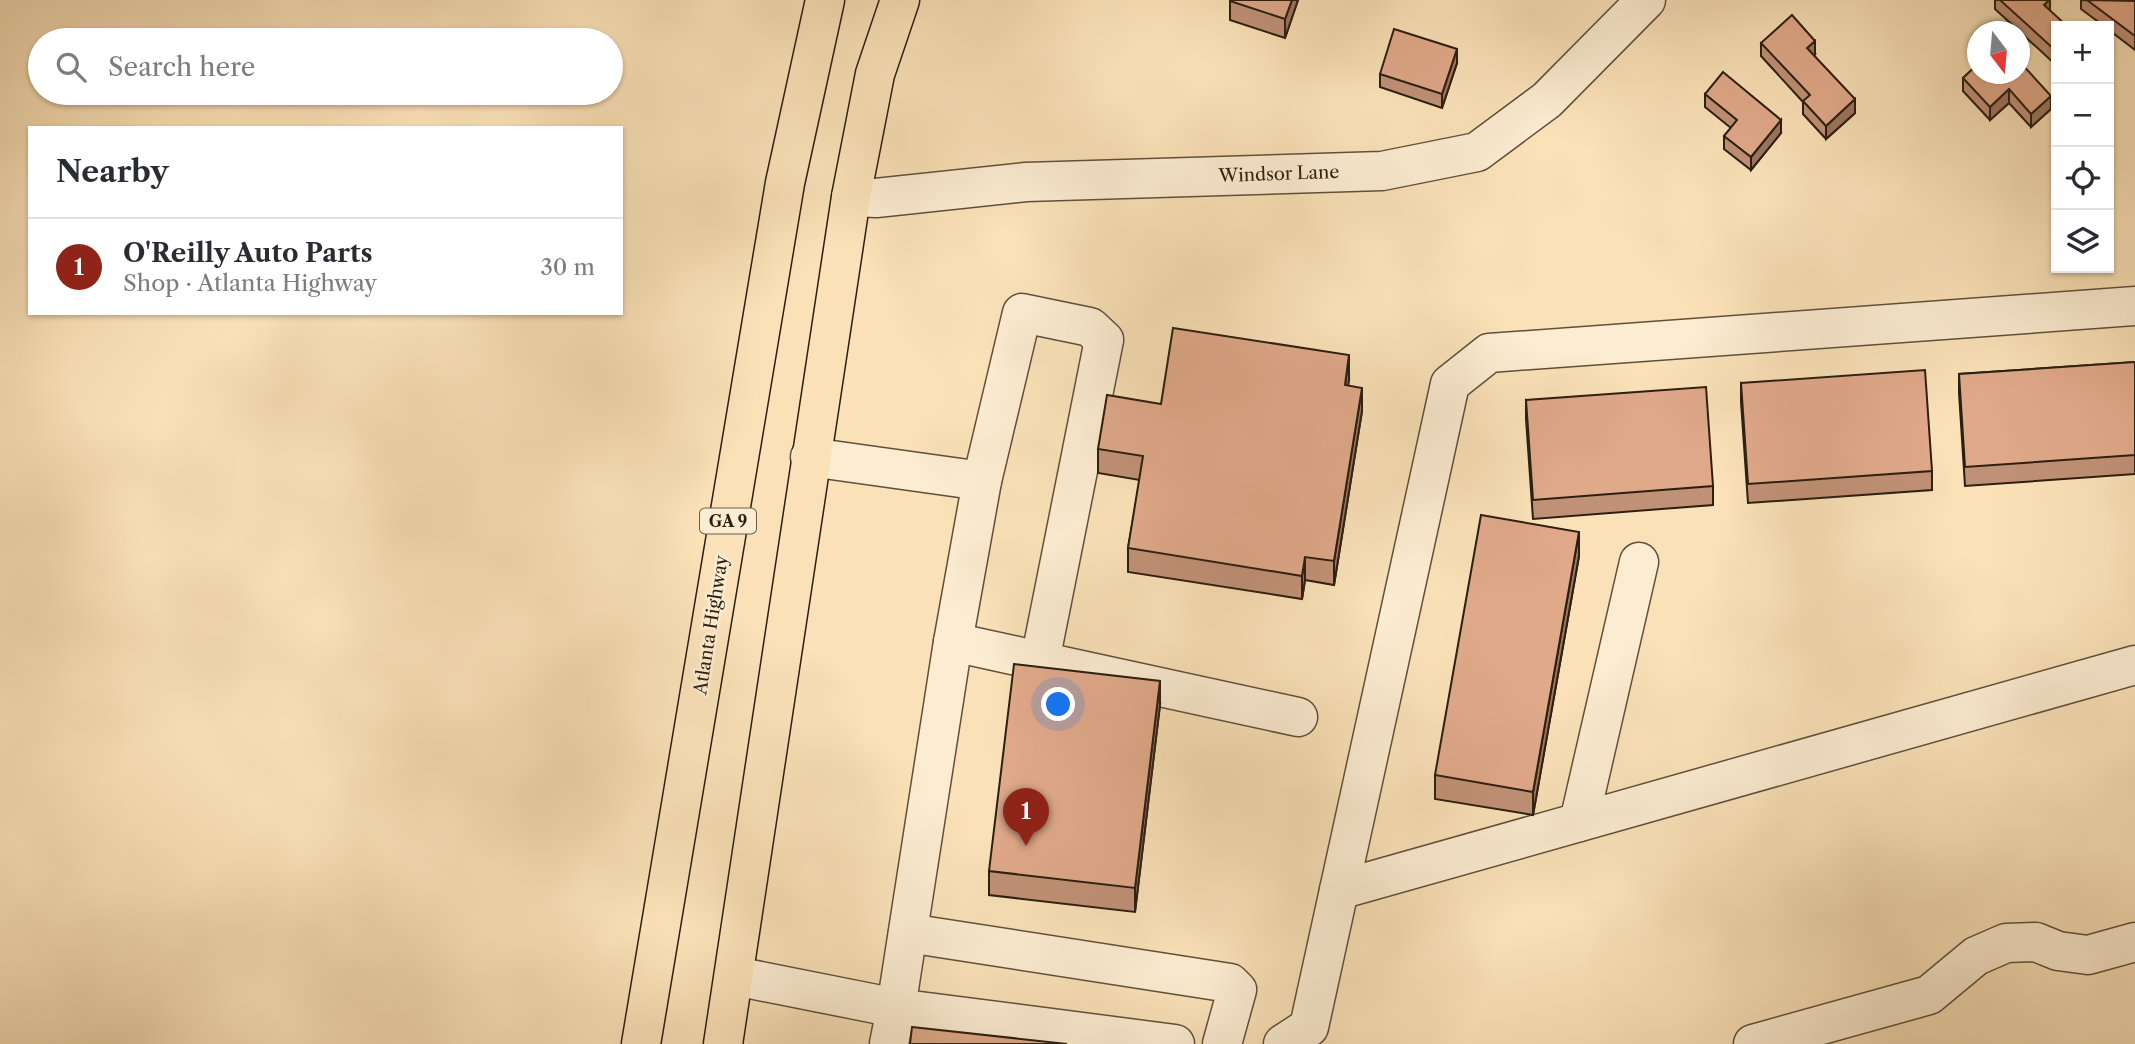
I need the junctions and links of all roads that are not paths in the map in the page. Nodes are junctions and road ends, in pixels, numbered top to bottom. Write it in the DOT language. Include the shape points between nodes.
graph roads {
  1 [pos="825,0"];
  2 [pos="900,0"];
  3 [pos="1646,0"];
  4 [pos="852,197"];
  5 [pos="2135,306"];
  6 [pos="810,457"];
  7 [pos="982,481"];
  8 [pos="1639,562"];
  9 [pos="953,642"];
  10 [pos="1040,661"];
  11 [pos="2135,665"];
  12 [pos="1298,717"];
  13 [pos="1579,822"];
  14 [pos="1339,890"];
  15 [pos="908,933"];
  16 [pos="2135,942"];
  17 [pos="735,975"];
  18 [pos="893,1026"];
  19 [pos="1302,1039"];
  20 [pos="641,1044"];
  21 [pos="723,1044"];
  22 [pos="1177,1044"];
  23 [pos="1222,1044"];
  24 [pos="1753,1044"];
  1 -- 20 [label="main road, Atlanta Highway / GA 9" via="785,183"];
  2 -- 4 [label="main road" via="875,74"];
  3 -- 4 [label="street, Windsor Lane" via="1547,100 1477,152 1382,171 1026,182"];
  4 -- 6 [label="main road"];
  5 -- 14 [label="street" via="1489,353 1450,384"];
  6 -- 7 [label="street"];
  6 -- 17 [label="main road"];
  7 -- 9 [label="street"];
  7 -- 10 [label="street" via="1022,313 1090,327 1104,340"];
  8 -- 13 [label="street"];
  9 -- 10 [label="street"];
  9 -- 15 [label="street"];
  10 -- 12 [label="street"];
  11 -- 13 [label="street"];
  13 -- 14 [label="street"];
  14 -- 19 [label="street"];
  15 -- 18 [label="street"];
  15 -- 23 [label="street" via="1230,983 1237,990"];
  16 -- 24 [label="street" via="2088,955 2036,942 2006,943 1976,957 1929,995"];
  17 -- 18 [label="street"];
  17 -- 21 [label="main road"];
  18 -- 22 [label="street"];
}
